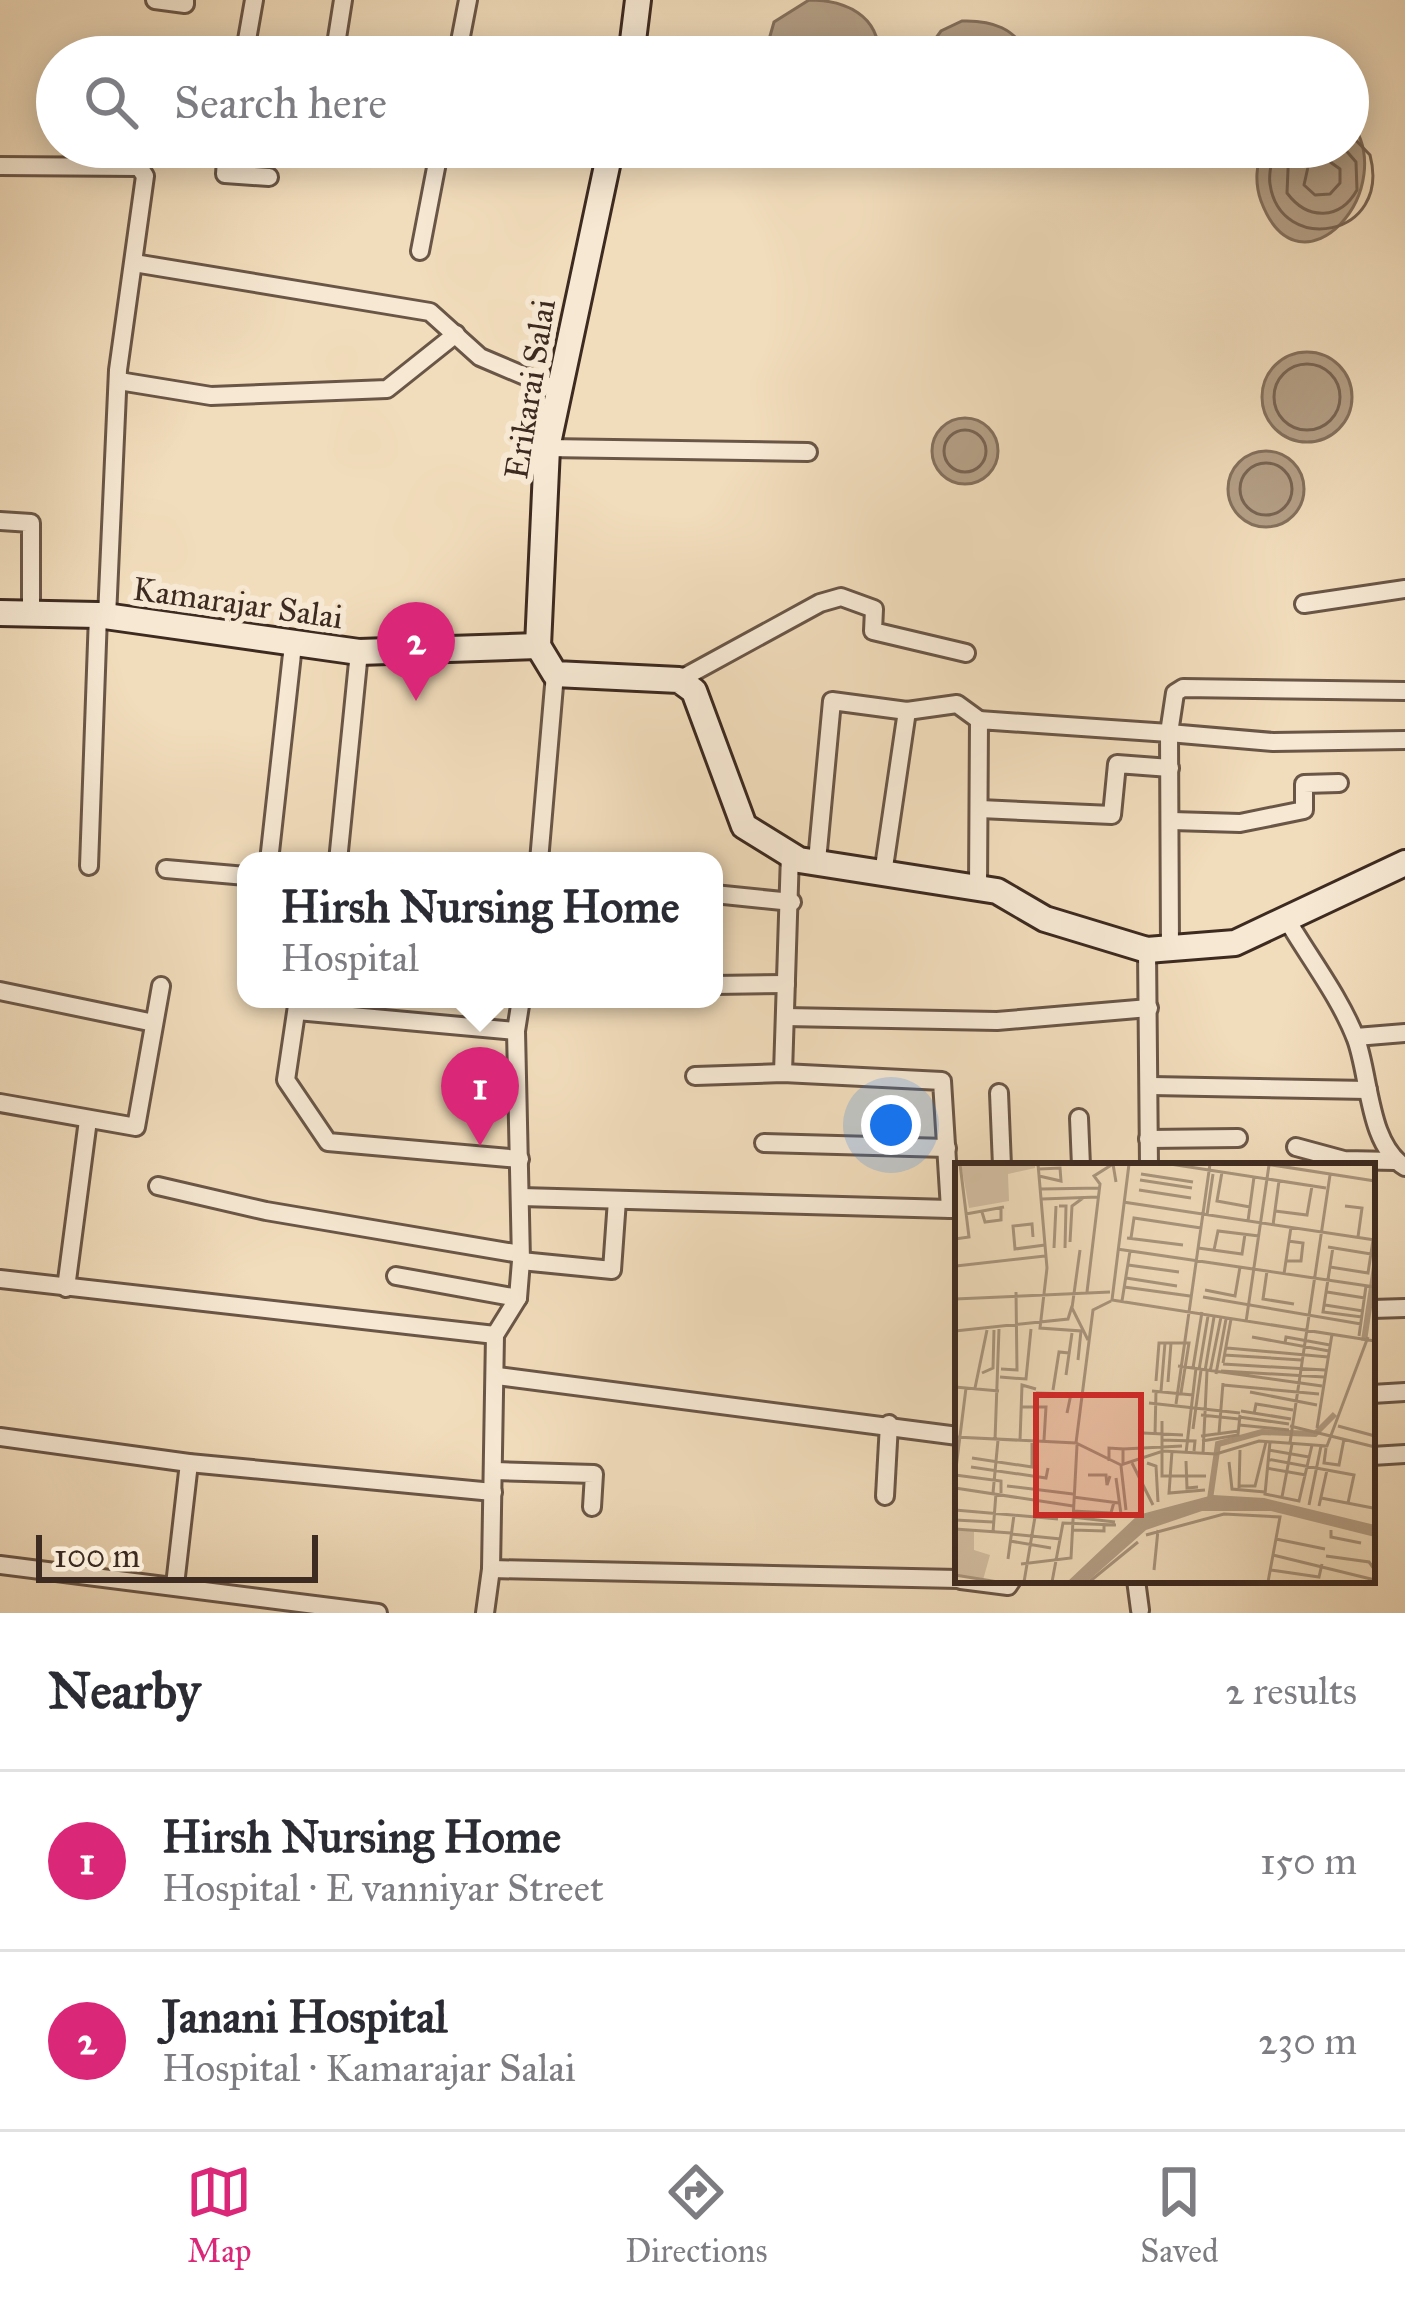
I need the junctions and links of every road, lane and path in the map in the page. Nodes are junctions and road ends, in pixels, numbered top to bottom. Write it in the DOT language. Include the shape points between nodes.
graph roads {
  1 [pos="155,0"];
  2 [pos="185,0"];
  3 [pos="254,0"];
  4 [pos="343,0"];
  5 [pos="468,0"];
  6 [pos="638,0"];
  7 [pos="248,36"];
  8 [pos="337,36"];
  9 [pos="461,36"];
  10 [pos="634,36"];
  11 [pos="0,166"];
  12 [pos="36,166"];
  13 [pos="141,168"];
  14 [pos="226,168"];
  15 [pos="436,168"];
  16 [pos="606,168"];
  17 [pos="269,177"];
  18 [pos="420,250"];
  19 [pos="134,263"];
  20 [pos="456,334"];
  21 [pos="118,381"];
  22 [pos="558,390"];
  23 [pos="547,448"];
  24 [pos="808,452"];
  25 [pos="0,521"];
  26 [pos="1405,589"];
  27 [pos="1304,604"];
  28 [pos="0,613"];
  29 [pos="31,613"];
  30 [pos="102,616"];
  31 [pos="293,645"];
  32 [pos="538,646"];
  33 [pos="359,652"];
  34 [pos="966,653"];
  35 [pos="555,674"];
  36 [pos="679,680"];
  37 [pos="1405,691"];
  38 [pos="907,711"];
  39 [pos="980,719"];
  40 [pos="1169,733"];
  41 [pos="1405,740"];
  42 [pos="1170,768"];
  43 [pos="1339,782"];
  44 [pos="980,809"];
  45 [pos="1172,820"];
  46 [pos="269,852"];
  47 [pos="339,852"];
  48 [pos="540,852"];
  49 [pos="790,854"];
  50 [pos="817,861"];
  51 [pos="1405,863"];
  52 [pos="89,866"];
  53 [pos="166,869"];
  54 [pos="883,874"];
  55 [pos="237,875"];
  56 [pos="978,889"];
  57 [pos="723,895"];
  58 [pos="792,902"];
  59 [pos="1286,918"];
  60 [pos="1159,950"];
  61 [pos="786,984"];
  62 [pos="723,985"];
  63 [pos="161,986"];
  64 [pos="0,991"];
  65 [pos="298,1008"];
  66 [pos="323,1008"];
  67 [pos="520,1008"];
  68 [pos="1149,1008"];
  69 [pos="785,1017"];
  70 [pos="154,1023"];
  71 [pos="516,1031"];
  72 [pos="1405,1033"];
  73 [pos="1356,1037"];
  74 [pos="783,1073"];
  75 [pos="694,1076"];
  76 [pos="1152,1086"];
  77 [pos="1369,1090"];
  78 [pos="999,1093"];
  79 [pos="0,1103"];
  80 [pos="1079,1118"];
  81 [pos="88,1120"];
  82 [pos="1238,1138"];
  83 [pos="1148,1139"];
  84 [pos="764,1143"];
  85 [pos="1296,1147"];
  86 [pos="947,1148"];
  87 [pos="520,1160"];
  88 [pos="1002,1163"];
  89 [pos="1081,1163"];
  90 [pos="1149,1163"];
  91 [pos="1400,1164"];
  92 [pos="158,1186"];
  93 [pos="521,1197"];
  94 [pos="617,1200"];
  95 [pos="954,1209"];
  96 [pos="520,1258"];
  97 [pos="396,1276"];
  98 [pos="0,1279"];
  99 [pos="66,1288"];
  100 [pos="518,1298"];
  101 [pos="1405,1308"];
  102 [pos="1375,1309"];
  103 [pos="496,1335"];
  104 [pos="497,1376"];
  105 [pos="1405,1392"];
  106 [pos="1375,1394"];
  107 [pos="889,1424"];
  108 [pos="955,1435"];
  109 [pos="0,1436"];
  110 [pos="1405,1454"];
  111 [pos="1375,1456"];
  112 [pos="189,1463"];
  113 [pos="495,1471"];
  114 [pos="493,1492"];
  115 [pos="886,1496"];
  116 [pos="592,1507"];
  117 [pos="0,1565"];
  118 [pos="491,1569"];
  119 [pos="955,1580"];
  120 [pos="1136,1583"];
  121 [pos="175,1585"];
  122 [pos="310,1608"];
  123 [pos="1140,1610"];
  124 [pos="378,1613"];
  125 [pos="485,1613"];
  1 -- 2 [label="street"];
  3 -- 7 [label="street"];
  4 -- 8 [label="street"];
  5 -- 9 [label="street"];
  6 -- 10 [label="main road"];
  11 -- 12 [label="street"];
  13 -- 19 [label="street"];
  14 -- 17 [label="street" via="225,175"];
  15 -- 18 [label="street"];
  16 -- 22 [label="main road, Erikarai Salai"];
  19 -- 20 [label="street" via="430,312"];
  19 -- 21 [label="street"];
  20 -- 21 [label="street" via="388,389 211,396"];
  20 -- 22 [label="street" via="480,357"];
  21 -- 30 [label="street"];
  22 -- 23 [label="main road, Erikarai Salai"];
  23 -- 24 [label="street"];
  23 -- 32 [label="main road, Erikarai Salai"];
  25 -- 29 [label="street" via="31,523"];
  26 -- 27 [label="street"];
  28 -- 29 [label="main road, Kamarajar Salai"];
  29 -- 30 [label="main road, Kamarajar Salai"];
  30 -- 31 [label="main road, Kamarajar Salai"];
  30 -- 52 [label="street"];
  31 -- 33 [label="main road, Kamarajar Salai"];
  31 -- 46 [label="street"];
  32 -- 33 [label="main road, Kamarajar Salai"];
  32 -- 35 [label="main road"];
  33 -- 47 [label="street"];
  34 -- 36 [label="street" via="873,631 874,609 841,597 808,607"];
  35 -- 36 [label="main road"];
  35 -- 48 [label="street"];
  36 -- 49 [label="main road" via="694,691 744,826"];
  37 -- 40 [label="street" via="1183,688 1175,693"];
  38 -- 39 [label="street" via="957,704"];
  38 -- 50 [label="street" via="832,701"];
  38 -- 54 [label="street"];
  39 -- 40 [label="street"];
  39 -- 44 [label="street"];
  40 -- 41 [label="street"];
  40 -- 42 [label="street"];
  42 -- 44 [label="street" via="1118,764 1112,815"];
  42 -- 45 [label="street"];
  43 -- 45 [label="street" via="1304,784 1304,810 1240,823"];
  44 -- 56 [label="street"];
  45 -- 60 [label="street"];
  49 -- 50 [label="main road"];
  49 -- 58 [label="street"];
  50 -- 54 [label="main road"];
  51 -- 59 [label="main road"];
  53 -- 55 [label="street"];
  54 -- 56 [label="main road"];
  56 -- 60 [label="main road" via="1045,919"];
  57 -- 58 [label="street"];
  58 -- 61 [label="street"];
  59 -- 60 [label="main road" via="1234,943"];
  59 -- 73 [label="street"];
  60 -- 68 [label="street"];
  61 -- 62 [label="street"];
  61 -- 69 [label="street"];
  63 -- 70 [label="street"];
  64 -- 70 [label="street"];
  65 -- 87 [label="street" via="286,1081 328,1142"];
  66 -- 71 [label="street"];
  67 -- 71 [label="street"];
  68 -- 69 [label="street" via="997,1021"];
  68 -- 76 [label="street"];
  69 -- 74 [label="street"];
  70 -- 81 [label="street" via="136,1126"];
  71 -- 87 [label="street"];
  72 -- 73 [label="street"];
  73 -- 77 [label="street"];
  74 -- 75 [label="street"];
  74 -- 86 [label="street" via="939,1079"];
  76 -- 77 [label="street"];
  76 -- 83 [label="street"];
  77 -- 91 [label="street"];
  78 -- 88 [label="street"];
  79 -- 81 [label="street"];
  80 -- 89 [label="street"];
  81 -- 99 [label="street"];
  82 -- 83 [label="street"];
  83 -- 90 [label="street"];
  84 -- 86 [label="street"];
  85 -- 91 [label="street"];
  86 -- 95 [label="street"];
  87 -- 93 [label="street"];
  92 -- 96 [label="street"];
  93 -- 94 [label="street"];
  93 -- 96 [label="street"];
  94 -- 95 [label="street"];
  94 -- 96 [label="street" via="612,1270"];
  96 -- 100 [label="street"];
  97 -- 100 [label="street"];
  98 -- 99 [label="street"];
  99 -- 103 [label="street"];
  100 -- 103 [label="street"];
  101 -- 102 [label="street"];
  103 -- 104 [label="street"];
  104 -- 107 [label="street"];
  104 -- 113 [label="street"];
  105 -- 106 [label="street"];
  107 -- 108 [label="street"];
  107 -- 115 [label="street"];
  109 -- 112 [label="street"];
  110 -- 111 [label="street"];
  112 -- 114 [label="street"];
  112 -- 121 [label="street"];
  113 -- 114 [label="street"];
  113 -- 116 [label="street" via="594,1474"];
  114 -- 118 [label="street"];
  117 -- 121 [label="street"];
  118 -- 119 [label="street"];
  118 -- 125 [label="street"];
  120 -- 123 [label="street"];
  121 -- 122 [label="street"];
  122 -- 124 [label="street"];
}
